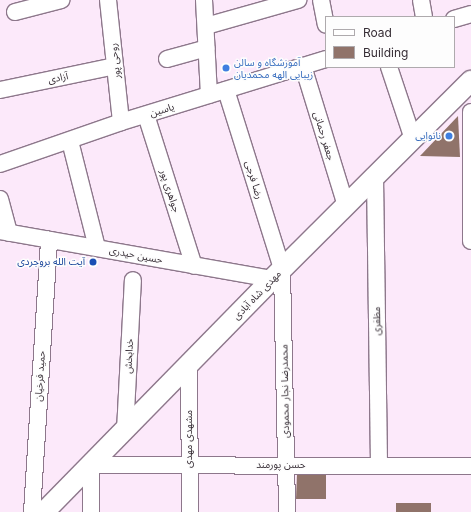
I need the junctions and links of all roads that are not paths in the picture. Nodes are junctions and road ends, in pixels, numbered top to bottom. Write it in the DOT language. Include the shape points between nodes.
graph roads {
  1 [pos="108,0"];
  2 [pos="204,0"];
  3 [pos="298,0"];
  4 [pos="321,0"];
  5 [pos="421,0"];
  6 [pos="52,1"];
  7 [pos="15,12"];
  8 [pos="471,14"];
  9 [pos="424,16"];
  10 [pos="455,19"];
  11 [pos="325,20"];
  12 [pos="206,26"];
  13 [pos="207,48"];
  14 [pos="167,59"];
  15 [pos="325,59"];
  16 [pos="115,66"];
  17 [pos="303,66"];
  18 [pos="389,68"];
  19 [pos="471,81"];
  20 [pos="0,90"];
  21 [pos="226,90"];
  22 [pos="209,95"];
  23 [pos="471,112"];
  24 [pos="146,115"];
  25 [pos="121,122"];
  26 [pos="413,139"];
  27 [pos="70,141"];
  28 [pos="0,164"];
  29 [pos="471,171"];
  30 [pos="375,177"];
  31 [pos="0,199"];
  32 [pos="346,206"];
  33 [pos="4,232"];
  34 [pos="49,240"];
  35 [pos="471,241"];
  36 [pos="98,248"];
  37 [pos="194,266"];
  38 [pos="134,268"];
  39 [pos="277,274"];
  40 [pos="189,366"];
  41 [pos="124,431"];
  42 [pos="91,465"];
  43 [pos="190,465"];
  44 [pos="286,466"];
  45 [pos="379,466"];
  46 [pos="471,466"];
  47 [pos="32,512"];
  48 [pos="44,512"];
  49 [pos="91,512"];
  50 [pos="190,512"];
  51 [pos="287,512"];
  1 -- 16 [label="street, روحی پور"];
  2 -- 12 [label="street"];
  3 -- 12 [label="street"];
  4 -- 11 [label="street"];
  5 -- 9 [label="street"];
  6 -- 7 [label="street"];
  8 -- 10 [label="street"];
  12 -- 13 [label="street"];
  13 -- 14 [label="street"];
  13 -- 22 [label="street"];
  15 -- 17 [label="street, یاسین"];
  16 -- 20 [label="street, آزادی"];
  16 -- 25 [label="street, روحی پور"];
  17 -- 21 [label="street, یاسین"];
  17 -- 32 [label="street, جعفر رحمانی"];
  18 -- 26 [label="street"];
  19 -- 26 [label="main road, مهدی شاه آبادی"];
  21 -- 22 [label="street, یاسین"];
  21 -- 39 [label="street, رضا فرجی"];
  22 -- 24 [label="street, یاسین"];
  23 -- 29 [label="street"];
  24 -- 25 [label="street, یاسین"];
  24 -- 37 [label="street, جواهری پور"];
  25 -- 27 [label="street, یاسین"];
  26 -- 30 [label="main road, مهدی شاه آبادی"];
  27 -- 28 [label="street, یاسین"];
  27 -- 36 [label="street"];
  29 -- 35 [label="street"];
  30 -- 32 [label="main road, مهدی شاه آبادی"];
  30 -- 45 [label="street, مظفری"];
  31 -- 33 [label="street"];
  32 -- 39 [label="main road, مهدی شاه آبادی"];
  33 -- 34 [label="street, حسین حیدری"];
  34 -- 36 [label="street, حسین حیدری"];
  34 -- 47 [label="street, حمید فرخیان"];
  36 -- 38 [label="street, حسین حیدری"];
  37 -- 38 [label="street, حسین حیدری"];
  37 -- 39 [label="street, حسین حیدری"];
  38 -- 41 [label="street, خدابخش"];
  39 -- 40 [label="main road, مهدی شاه آبادی"];
  39 -- 44 [label="street, محمدرضا نجار محمودی"];
  40 -- 41 [label="main road, مهدی شاه آبادی"];
  40 -- 43 [label="street, مشهدی مهدی"];
  41 -- 42 [label="main road, مهدی شاه آبادی"];
  42 -- 43 [label="street, حسن پورمند"];
  42 -- 48 [label="main road, مهدی شاه آبادی"];
  42 -- 49 [label="street"];
  43 -- 44 [label="street, حسن پورمند"];
  43 -- 50 [label="street, مشهدی مهدی"];
  44 -- 45 [label="street, حسن پورمند"];
  44 -- 51 [label="street, محمدرضا نجار محمودی"];
  45 -- 46 [label="street, حسن پورمند"];
}
